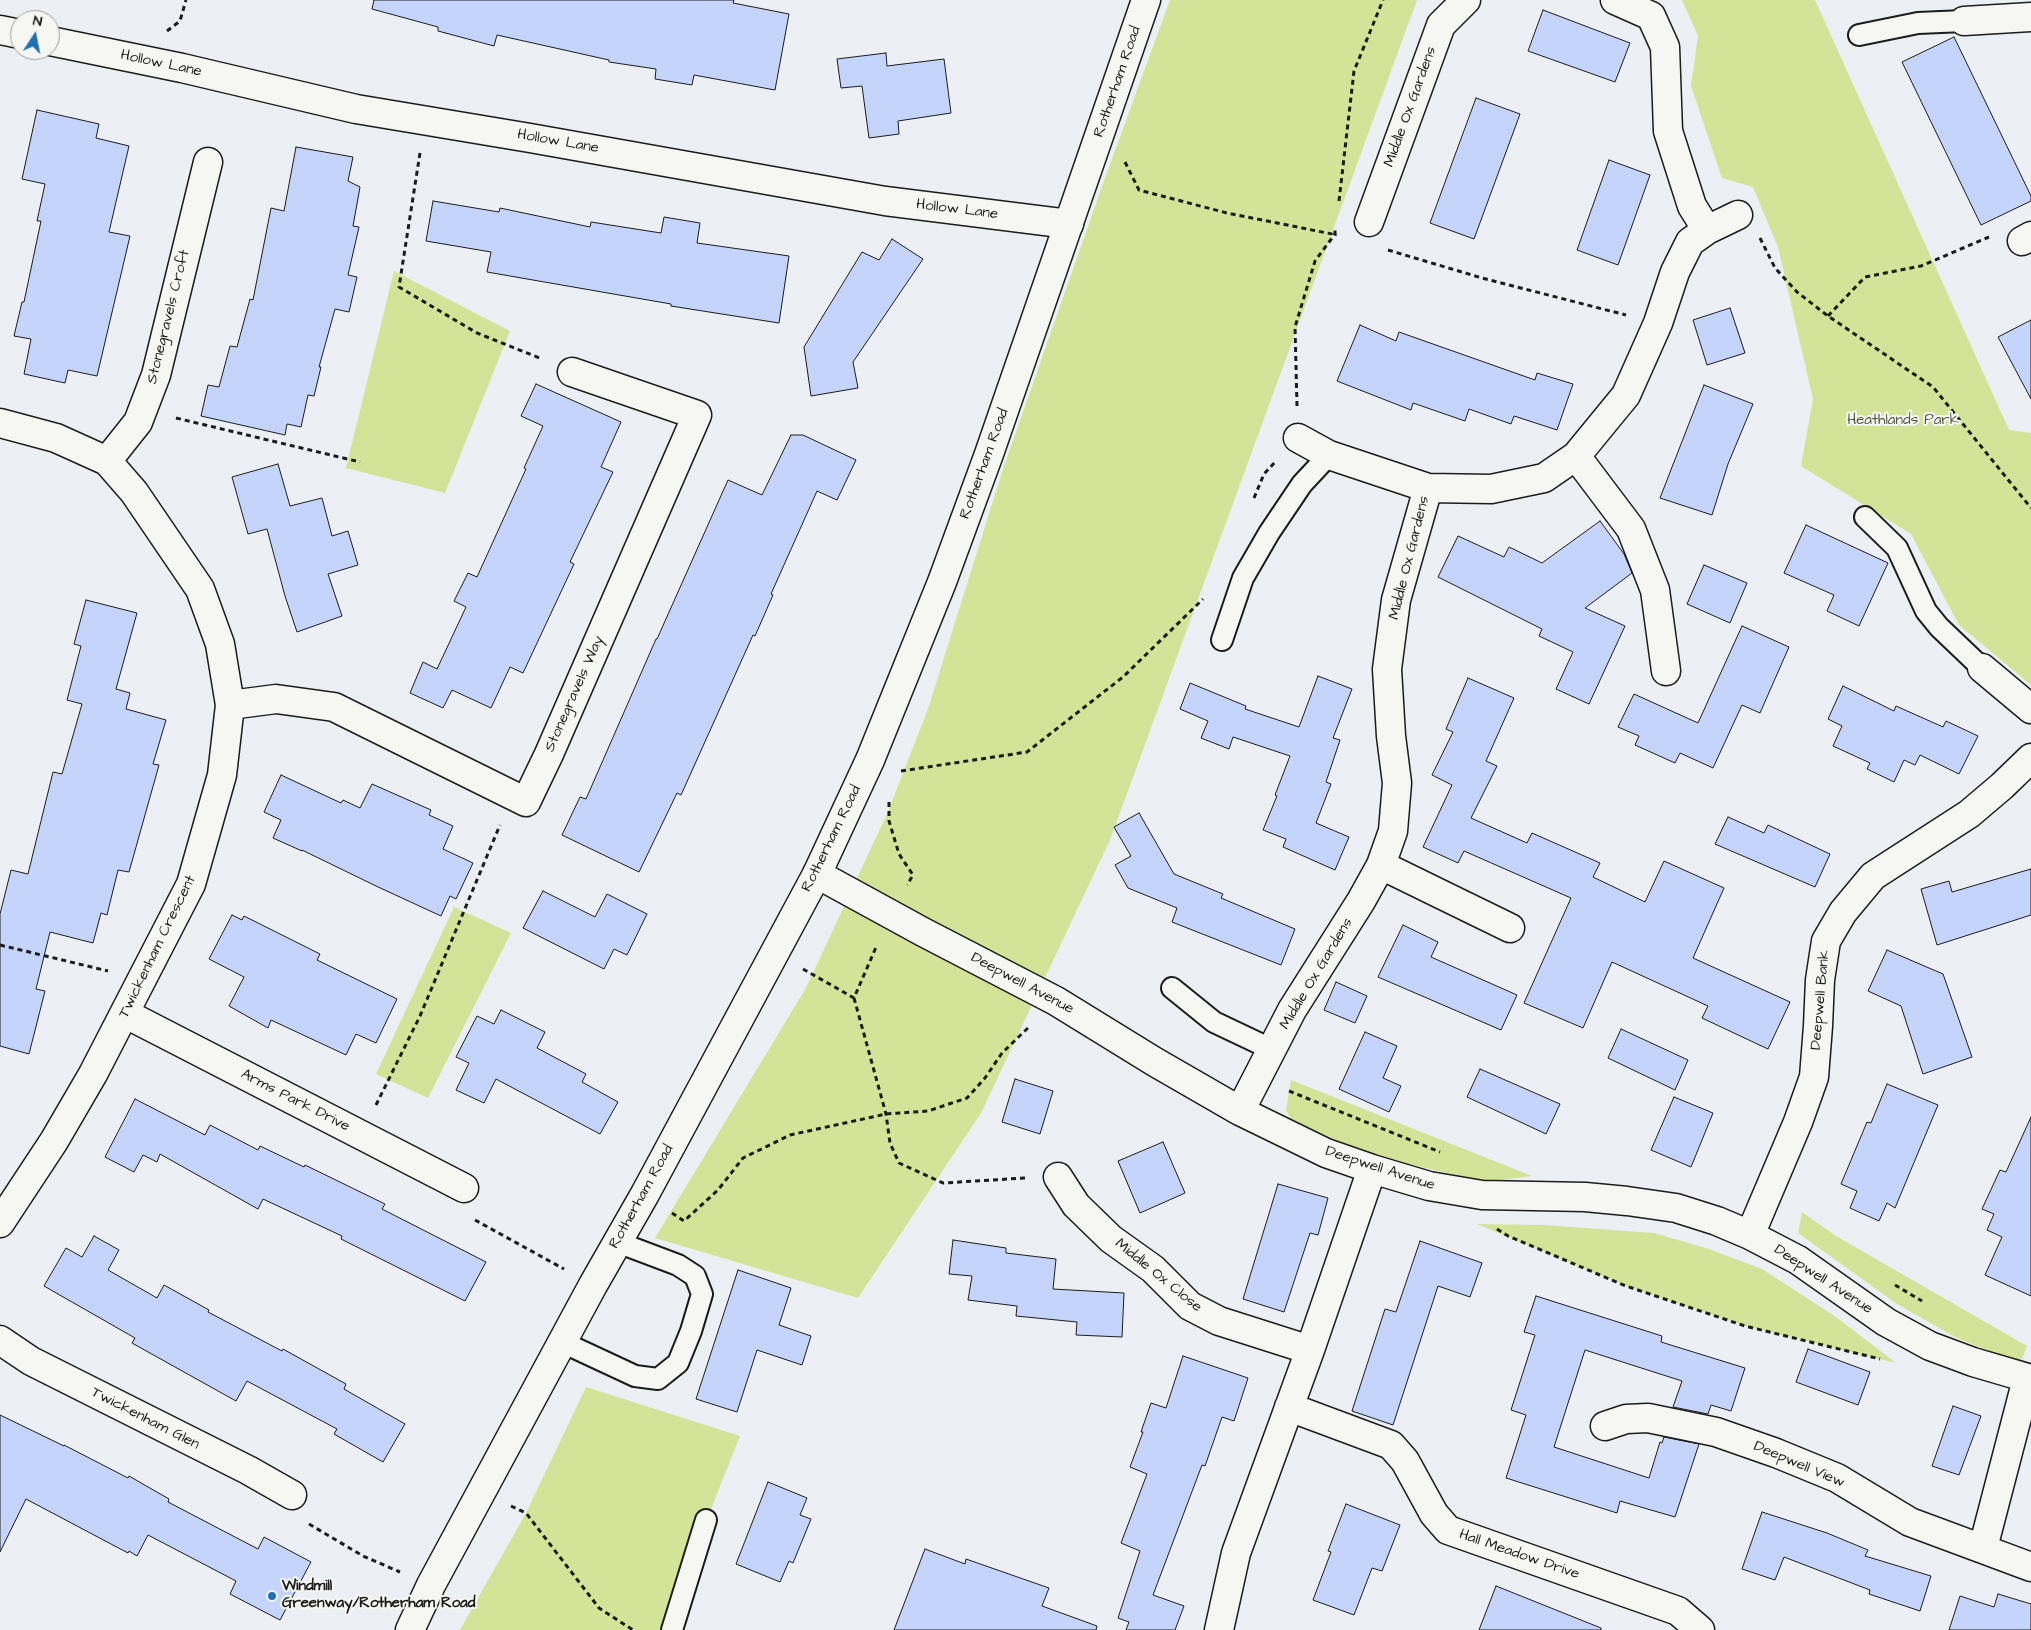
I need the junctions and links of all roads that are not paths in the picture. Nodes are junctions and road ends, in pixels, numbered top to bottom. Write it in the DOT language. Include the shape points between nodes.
graph roads {
  1 [pos="1146,0"];
  2 [pos="1466,0"];
  3 [pos="1615,0"];
  4 [pos="2030,0"];
  5 [pos="2030,17"];
  6 [pos="1964,21"];
  7 [pos="2031,27"];
  8 [pos="1859,35"];
  9 [pos="60,43"];
  10 [pos="208,162"];
  11 [pos="1738,216"];
  12 [pos="1369,222"];
  13 [pos="1069,224"];
  14 [pos="1707,230"];
  15 [pos="572,372"];
  16 [pos="0,424"];
  17 [pos="1298,438"];
  18 [pos="1329,455"];
  19 [pos="1576,456"];
  20 [pos="107,461"];
  21 [pos="1428,488"];
  22 [pos="1865,517"];
  23 [pos="1222,640"];
  24 [pos="1982,668"];
  25 [pos="1666,670"];
  26 [pos="230,705"];
  27 [pos="2031,709"];
  28 [pos="2031,758"];
  29 [pos="1381,865"];
  30 [pos="817,874"];
  31 [pos="1510,928"];
  32 [pos="1172,988"];
  33 [pos="126,1014"];
  34 [pos="1273,1050"];
  35 [pos="1240,1111"];
  36 [pos="1372,1169"];
  37 [pos="1058,1177"];
  38 [pos="464,1188"];
  39 [pos="0,1223"];
  40 [pos="1750,1235"];
  41 [pos="617,1242"];
  42 [pos="0,1340"];
  43 [pos="562,1342"];
  44 [pos="1310,1350"];
  45 [pos="2029,1379"];
  46 [pos="1289,1407"];
  47 [pos="1605,1426"];
  48 [pos="292,1495"];
  49 [pos="706,1520"];
  50 [pos="1983,1548"];
  51 [pos="2031,1567"];
  52 [pos="410,1630"];
  53 [pos="672,1630"];
  54 [pos="1219,1630"];
  55 [pos="1700,1630"];
  1 -- 13 [label="street, Rotherham Road"];
  2 -- 12 [label="street, Middle Ox Gardens" via="1441,25"];
  3 -- 14 [label="street" via="1652,16 1665,47 1668,131 1692,206"];
  4 -- 5 [label="street"];
  5 -- 6 [label="street"];
  5 -- 7 [label="street"];
  6 -- 8 [label="lane" via="1918,23"];
  9 -- 13 [label="street, Hollow Lane" via="356,109 885,201"];
  10 -- 20 [label="street, Stonegravels Croft" via="156,375 138,422"];
  11 -- 14 [label="street, Middle Ox Gardens"];
  13 -- 30 [label="street, Rotherham Road" via="969,509 870,760"];
  14 -- 19 [label="street, Middle Ox Gardens" via="1690,242 1674,272 1658,323 1626,395"];
  15 -- 26 [label="street, Stonegravels Way" via="697,415 526,802 334,708 276,699"];
  16 -- 20 [label="street, Twickenham Crescent" via="56,438"];
  17 -- 18 [label="street, Middle Ox Gardens"];
  18 -- 21 [label="street, Middle Ox Gardens"];
  18 -- 23 [label="lane" via="1302,484 1269,532 1243,578"];
  19 -- 21 [label="street, Middle Ox Gardens" via="1544,478 1491,489"];
  19 -- 25 [label="street" via="1631,529 1655,590"];
  20 -- 26 [label="street, Twickenham Crescent" via="157,522 200,589 220,644"];
  21 -- 29 [label="street, Middle Ox Gardens" via="1396,600 1387,669 1390,736 1397,783 1393,831"];
  22 -- 24 [label="lane" via="1897,548 1926,611"];
  24 -- 27 [label="street"];
  26 -- 33 [label="street, Twickenham Crescent" via="222,775 192,884"];
  28 -- 40 [label="street, Deepwell Bank" via="1969,814 1874,876 1843,912 1826,941 1820,980 1814,1077"];
  29 -- 31 [label="street"];
  29 -- 34 [label="street, Middle Ox Gardens" via="1292,1010"];
  30 -- 35 [label="street, Deepwell Avenue" via="1056,1001"];
  30 -- 41 [label="street, Rotherham Road"];
  32 -- 34 [label="lane" via="1214,1022"];
  33 -- 38 [label="street, Arms Park Drive"];
  33 -- 39 [label="street, Twickenham Crescent" via="54,1141"];
  34 -- 35 [label="street, Middle Ox Gardens"];
  35 -- 36 [label="street, Deepwell Avenue" via="1326,1153"];
  36 -- 40 [label="street, Deepwell Avenue" via="1428,1186 1482,1195 1585,1197 1676,1208"];
  36 -- 44 [label="street"];
  37 -- 44 [label="street, Middle Ox Close" via="1076,1205 1111,1239 1153,1269 1190,1306 1219,1321"];
  40 -- 45 [label="street, Deepwell Avenue" via="1798,1260 1886,1322 1930,1346"];
  41 -- 43 [label="street, Rotherham Road"];
  41 -- 43 [label="lane" via="678,1265 695,1276 702,1294 678,1363 658,1379 635,1376"];
  42 -- 48 [label="street, Twickenham Glen" via="31,1361"];
  43 -- 52 [label="street, Rotherham Road"];
  44 -- 46 [label="street"];
  45 -- 50 [label="street"];
  46 -- 54 [label="street" via="1236,1552"];
  46 -- 55 [label="street, Hall Meadow Drive" via="1391,1445 1405,1461 1434,1514 1448,1530 1678,1611"];
  47 -- 50 [label="street, Deepwell View" via="1626,1419 1648,1418 1716,1432 1837,1478 1910,1522"];
  49 -- 53 [label="lane"];
  50 -- 51 [label="street, Deepwell View"];
}
